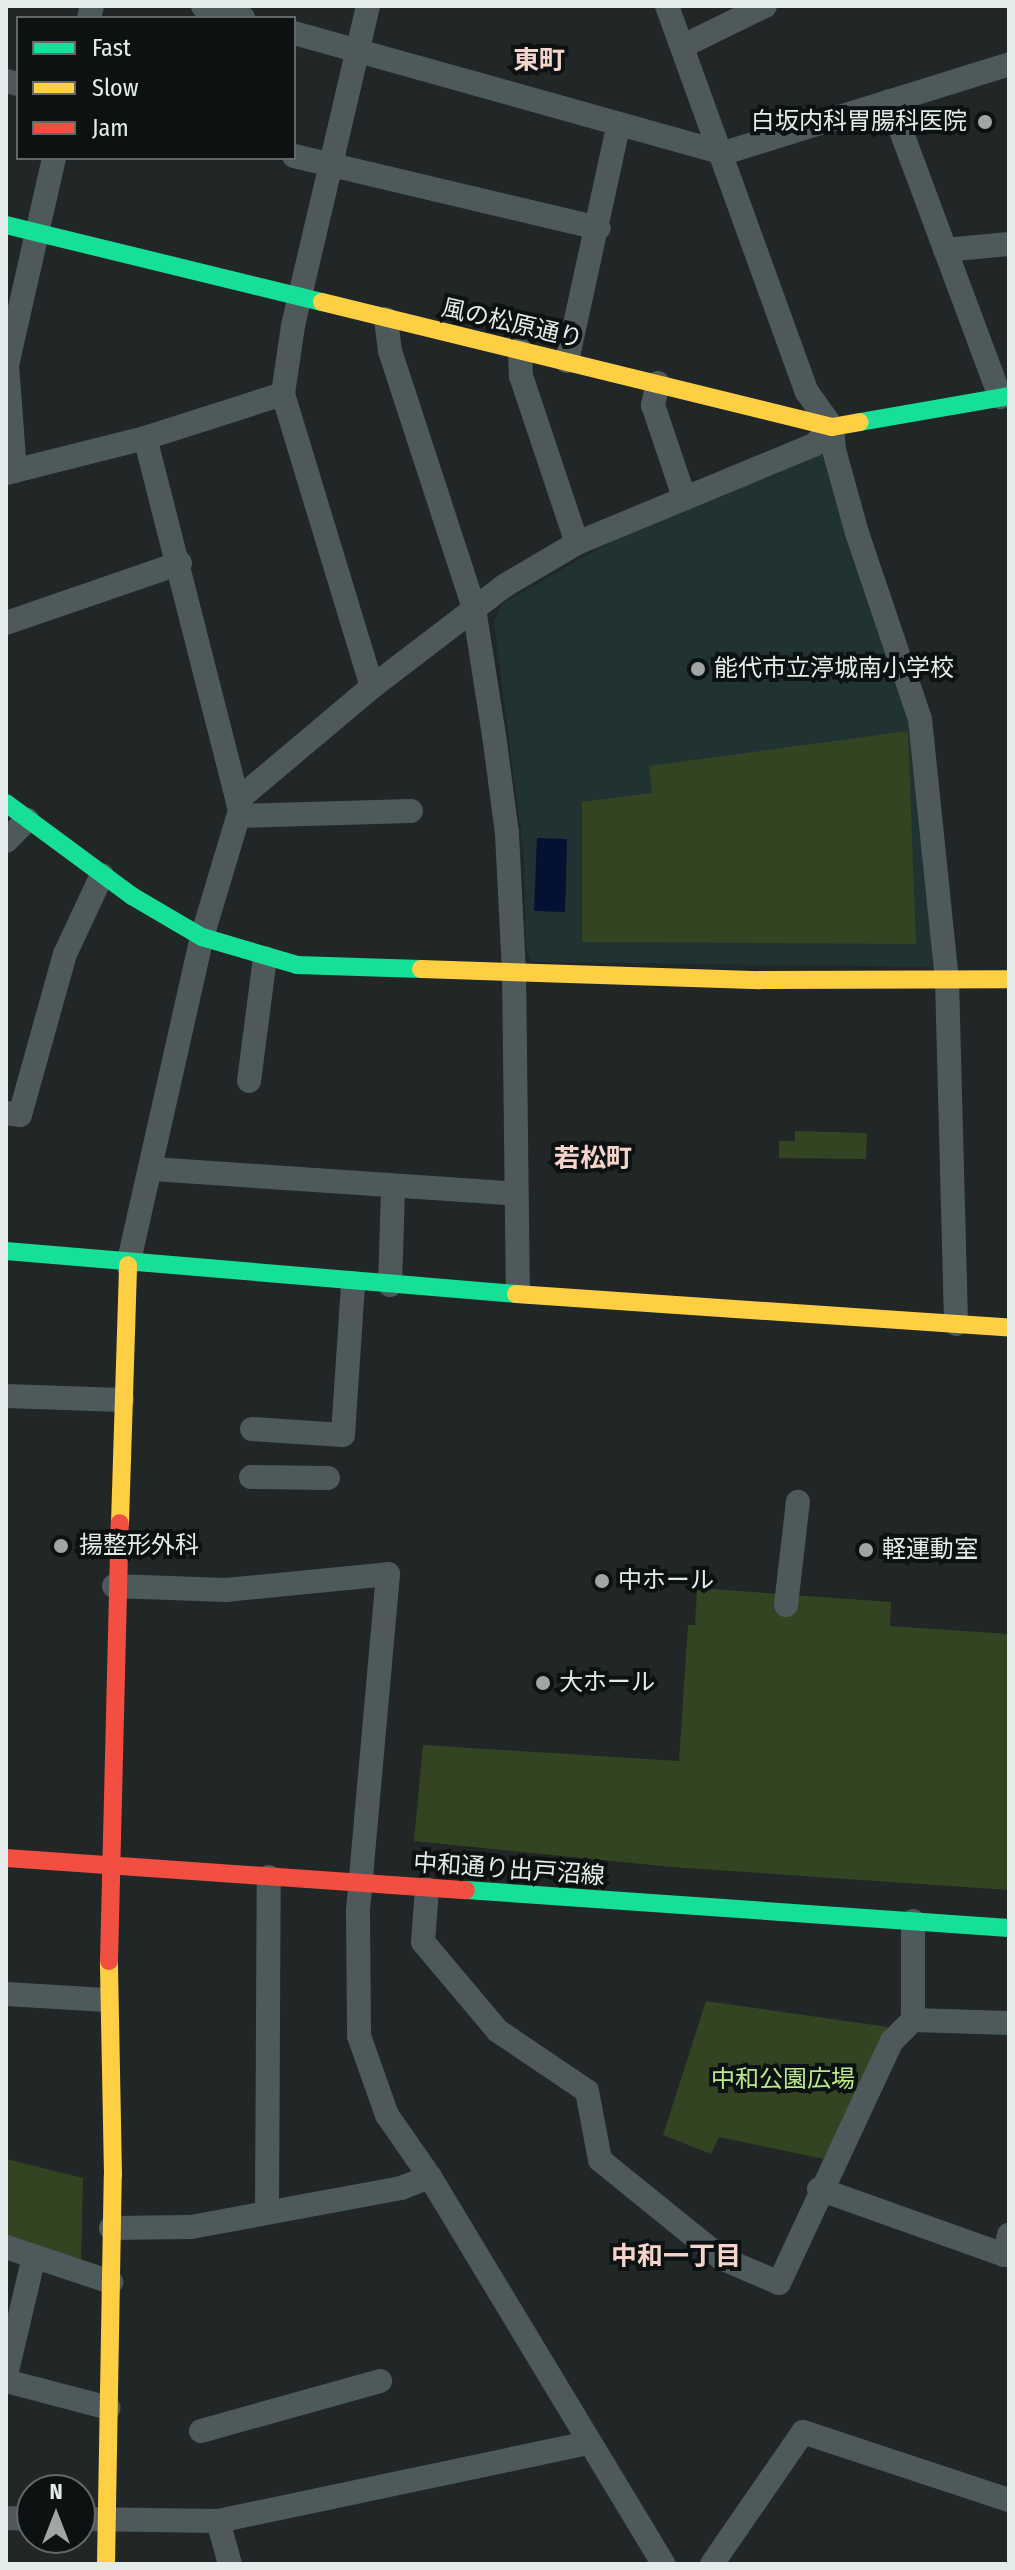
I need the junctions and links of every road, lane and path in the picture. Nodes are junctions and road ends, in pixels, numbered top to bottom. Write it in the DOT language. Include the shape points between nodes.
graph roads {
  1 [pos="203,6"];
  2 [pos="368,6"];
  3 [pos="667,6"];
  4 [pos="765,6"];
  5 [pos="236,16"];
  6 [pos="296,34"];
  7 [pos="683,46"];
  8 [pos="358,52"];
  9 [pos="1009,64"];
  10 [pos="890,101"];
  11 [pos="618,128"];
  12 [pos="724,153"];
  13 [pos="296,156"];
  14 [pos="54,160"];
  15 [pos="332,165"];
  16 [pos="6,225"];
  17 [pos="599,228"];
  18 [pos="36,231"];
  19 [pos="1009,244"];
  20 [pos="945,250"];
  21 [pos="301,296"];
  22 [pos="386,319"];
  23 [pos="520,350"];
  24 [pos="567,361"];
  25 [pos="6,365"];
  26 [pos="658,383"];
  27 [pos="283,394"];
  28 [pos="1004,397"];
  29 [pos="832,427"];
  30 [pos="145,438"];
  31 [pos="10,472"];
  32 [pos="684,497"];
  33 [pos="577,543"];
  34 [pos="180,563"];
  35 [pos="474,608"];
  36 [pos="6,623"];
  37 [pos="372,687"];
  38 [pos="6,803"];
  39 [pos="239,807"];
  40 [pos="411,811"];
  41 [pos="27,820"];
  42 [pos="6,841"];
  43 [pos="102,875"];
  44 [pos="202,937"];
  45 [pos="265,958"];
  46 [pos="514,972"];
  47 [pos="947,979"];
  48 [pos="1009,979"];
  49 [pos="249,1081"];
  50 [pos="6,1113"];
  51 [pos="153,1169"];
  52 [pos="393,1189"];
  53 [pos="516,1194"];
  54 [pos="6,1251"];
  55 [pos="128,1265"];
  56 [pos="353,1283"];
  57 [pos="390,1285"];
  58 [pos="518,1291"];
  59 [pos="956,1324"];
  60 [pos="1009,1328"];
  61 [pos="6,1396"];
  62 [pos="122,1400"];
  63 [pos="252,1429"];
  64 [pos="251,1477"];
  65 [pos="328,1478"];
  66 [pos="798,1502"];
  67 [pos="114,1586"];
  68 [pos="786,1605"];
  69 [pos="6,1858"];
  70 [pos="108,1865"];
  71 [pos="269,1877"];
  72 [pos="363,1883"];
  73 [pos="427,1889"];
  74 [pos="913,1921"];
  75 [pos="1009,1928"];
  76 [pos="6,1994"];
  77 [pos="106,2000"];
  78 [pos="913,2020"];
  79 [pos="1009,2023"];
  80 [pos="430,2177"];
  81 [pos="819,2189"];
  82 [pos="267,2212"];
  83 [pos="111,2228"];
  84 [pos="1009,2235"];
  85 [pos="6,2247"];
  86 [pos="34,2257"];
  87 [pos="111,2282"];
  88 [pos="11,2336"];
  89 [pos="6,2378"];
  90 [pos="380,2381"];
  91 [pos="109,2408"];
  92 [pos="201,2431"];
  93 [pos="588,2443"];
  94 [pos="1009,2500"];
  95 [pos="96,2520"];
  96 [pos="106,2520"];
  97 [pos="218,2521"];
  98 [pos="106,2564"];
  99 [pos="230,2564"];
  100 [pos="663,2564"];
  101 [pos="712,2564"];
  1 -- 5 [label="street"];
  2 -- 8 [label="street"];
  3 -- 7 [label="street"];
  4 -- 7 [label="street"];
  6 -- 8 [label="street"];
  7 -- 12 [label="street"];
  8 -- 11 [label="street"];
  8 -- 15 [label="street"];
  9 -- 10 [label="street"];
  10 -- 12 [label="street"];
  10 -- 20 [label="street"];
  11 -- 12 [label="street"];
  11 -- 17 [label="street"];
  12 -- 29 [label="street" via="807,392"];
  13 -- 15 [label="street"];
  14 -- 18 [label="street"];
  15 -- 17 [label="street"];
  15 -- 21 [label="street"];
  16 -- 18 [label="street, 風の松原通り"];
  17 -- 24 [label="street"];
  18 -- 21 [label="street, 風の松原通り"];
  18 -- 25 [label="street"];
  19 -- 20 [label="street"];
  20 -- 28 [label="street"];
  21 -- 22 [label="street, 風の松原通り"];
  21 -- 27 [label="street"];
  22 -- 23 [label="street, 風の松原通り"];
  22 -- 35 [label="street" via="390,351"];
  23 -- 24 [label="street, 風の松原通り"];
  23 -- 33 [label="street" via="521,376"];
  24 -- 26 [label="street, 風の松原通り"];
  25 -- 31 [label="street"];
  26 -- 29 [label="street, 風の松原通り"];
  26 -- 32 [label="street" via="653,405"];
  27 -- 30 [label="street"];
  27 -- 37 [label="street"];
  28 -- 29 [label="street, 風の松原通り"];
  29 -- 32 [label="street" via="814,445"];
  29 -- 47 [label="street" via="857,533 920,719"];
  30 -- 31 [label="street"];
  30 -- 34 [label="street"];
  32 -- 33 [label="street"];
  33 -- 35 [label="street"];
  34 -- 36 [label="street"];
  34 -- 39 [label="street"];
  35 -- 37 [label="street"];
  35 -- 46 [label="street" via="507,834"];
  37 -- 39 [label="street"];
  38 -- 41 [label="street"];
  39 -- 40 [label="street"];
  39 -- 44 [label="street"];
  41 -- 42 [label="street"];
  41 -- 43 [label="street"];
  43 -- 44 [label="street"];
  43 -- 50 [label="street" via="65,954 20,1115"];
  44 -- 45 [label="street"];
  44 -- 51 [label="street"];
  45 -- 46 [label="street" via="343,970"];
  45 -- 49 [label="street"];
  46 -- 47 [label="street"];
  46 -- 53 [label="street"];
  47 -- 48 [label="street"];
  47 -- 59 [label="street"];
  51 -- 52 [label="street"];
  51 -- 55 [label="street"];
  52 -- 53 [label="street"];
  52 -- 57 [label="street"];
  53 -- 58 [label="street"];
  54 -- 55 [label="street"];
  55 -- 56 [label="street"];
  55 -- 62 [label="street"];
  56 -- 57 [label="street"];
  56 -- 63 [label="street" via="343,1435"];
  57 -- 58 [label="street"];
  58 -- 59 [label="street"];
  59 -- 60 [label="street"];
  61 -- 62 [label="street"];
  62 -- 67 [label="street"];
  64 -- 65 [label="street"];
  66 -- 68 [label="street"];
  67 -- 70 [label="street"];
  67 -- 72 [label="street" via="226,1590 388,1574"];
  69 -- 70 [label="street, 中和通り出戸沼線"];
  70 -- 71 [label="street, 中和通り出戸沼線"];
  70 -- 77 [label="street"];
  71 -- 72 [label="street, 中和通り出戸沼線"];
  71 -- 82 [label="street"];
  72 -- 73 [label="street, 中和通り出戸沼線"];
  72 -- 80 [label="street" via="359,2036 387,2115"];
  73 -- 74 [label="street, 中和通り出戸沼線"];
  73 -- 81 [label="street" via="423,1942 498,2031 587,2091 600,2160 721,2258 779,2283"];
  74 -- 75 [label="street, 中和通り出戸沼線"];
  74 -- 78 [label="street"];
  76 -- 77 [label="street"];
  77 -- 83 [label="street"];
  78 -- 79 [label="street"];
  78 -- 81 [label="street" via="892,2041"];
  80 -- 82 [label="street" via="401,2188"];
  80 -- 93 [label="street"];
  81 -- 84 [label="street" via="1004,2255"];
  82 -- 83 [label="street" via="191,2227"];
  83 -- 87 [label="street"];
  85 -- 86 [label="street"];
  86 -- 87 [label="street"];
  86 -- 88 [label="street"];
  87 -- 91 [label="street"];
  88 -- 89 [label="street"];
  89 -- 91 [label="street"];
  90 -- 92 [label="street"];
  91 -- 96 [label="street"];
  93 -- 97 [label="street"];
  93 -- 100 [label="street"];
  94 -- 101 [label="street" via="803,2432"];
  95 -- 96 [label="street"];
  96 -- 97 [label="street"];
  96 -- 98 [label="street"];
  97 -- 99 [label="street"];
}
